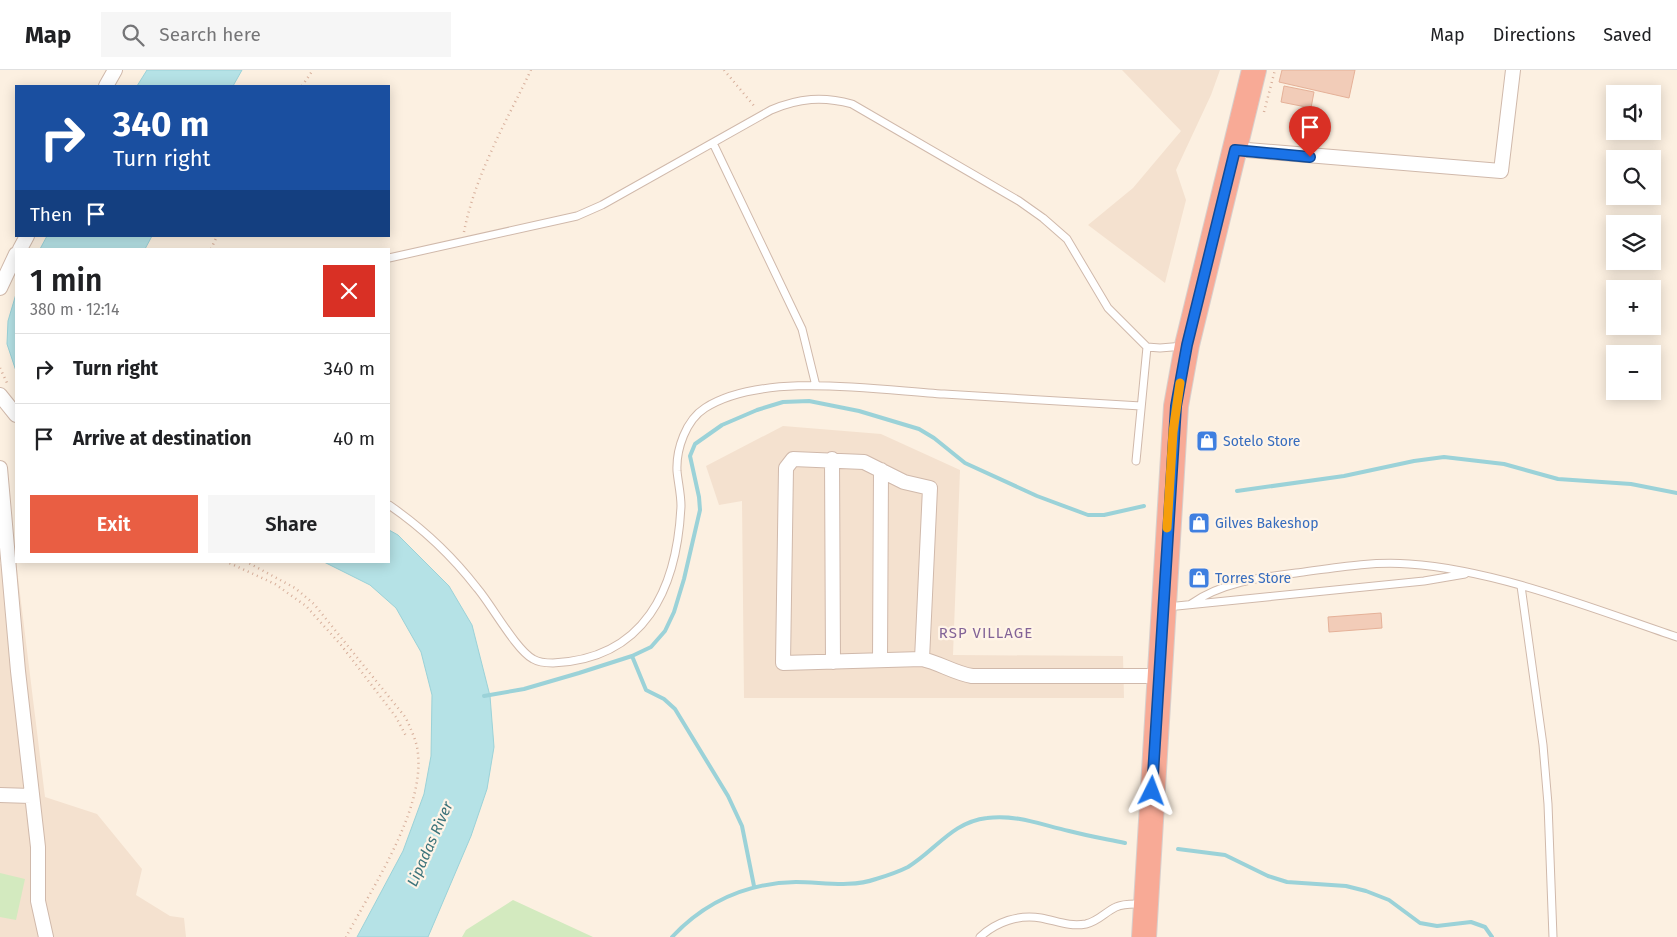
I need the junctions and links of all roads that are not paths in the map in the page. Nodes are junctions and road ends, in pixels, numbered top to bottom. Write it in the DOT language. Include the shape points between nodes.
graph roads {
  1 [pos="115,70"];
  2 [pos="1254,70"];
  3 [pos="1513,70"];
  4 [pos="107,85"];
  5 [pos="712,143"];
  6 [pos="1235,150"];
  7 [pos="15,256"];
  8 [pos="390,258"];
  9 [pos="0,288"];
  10 [pos="1187,345"];
  11 [pos="1147,347"];
  12 [pos="816,386"];
  13 [pos="0,395"];
  14 [pos="1141,406"];
  15 [pos="15,414"];
  16 [pos="832,459"];
  17 [pos="1136,461"];
  18 [pos="0,468"];
  19 [pos="881,470"];
  20 [pos="390,506"];
  21 [pos="1470,573"];
  22 [pos="1521,586"];
  23 [pos="1191,604"];
  24 [pos="1162,608"];
  25 [pos="1677,637"];
  26 [pos="922,659"];
  27 [pos="880,660"];
  28 [pos="833,662"];
  29 [pos="1158,676"];
  30 [pos="0,796"];
  31 [pos="31,796"];
  32 [pos="1146,904"];
  33 [pos="46,937"];
  34 [pos="980,937"];
  35 [pos="1144,937"];
  36 [pos="1553,937"];
  1 -- 4 [label="street"];
  2 -- 6 [label="highway"];
  3 -- 6 [label="street" via="1501,171"];
  5 -- 8 [label="lane" via="577,216"];
  5 -- 11 [label="lane" via="762,115 800,100 835,99 852,104 1043,218 1067,239 1108,308"];
  5 -- 12 [label="lane" via="802,329"];
  6 -- 10 [label="highway"];
  7 -- 9 [label="street"];
  10 -- 11 [label="lane"];
  10 -- 24 [label="highway" via="1173,432"];
  11 -- 14 [label="lane"];
  12 -- 14 [label="lane"];
  12 -- 20 [label="lane" via="757,389 728,397 703,409 689,425 680,445 678,534 663,595 639,631 611,649 565,662 546,663 532,659 452,559"];
  13 -- 15 [label="street"];
  14 -- 17 [label="lane"];
  16 -- 19 [label="street" via="864,462"];
  16 -- 28 [label="street"];
  16 -- 28 [label="street" via="793,458 786,468 783,663"];
  18 -- 31 [label="street"];
  19 -- 26 [label="street" via="904,482 930,488"];
  19 -- 27 [label="street"];
  21 -- 22 [label="lane"];
  21 -- 23 [label="lane" via="1424,581"];
  21 -- 23 [label="lane" via="1408,564 1332,568 1255,580 1205,595"];
  22 -- 25 [label="lane"];
  22 -- 36 [label="lane" via="1543,745"];
  23 -- 24 [label="lane"];
  24 -- 29 [label="highway"];
  26 -- 27 [label="street"];
  26 -- 29 [label="street" via="972,676"];
  27 -- 28 [label="street"];
  29 -- 32 [label="highway"];
  30 -- 31 [label="street"];
  31 -- 33 [label="street" via="38,847 38,901"];
  32 -- 34 [label="lane" via="1121,906 1101,919 1084,924 1067,925 1042,918 1021,917 988,929"];
  32 -- 35 [label="highway"];
}
